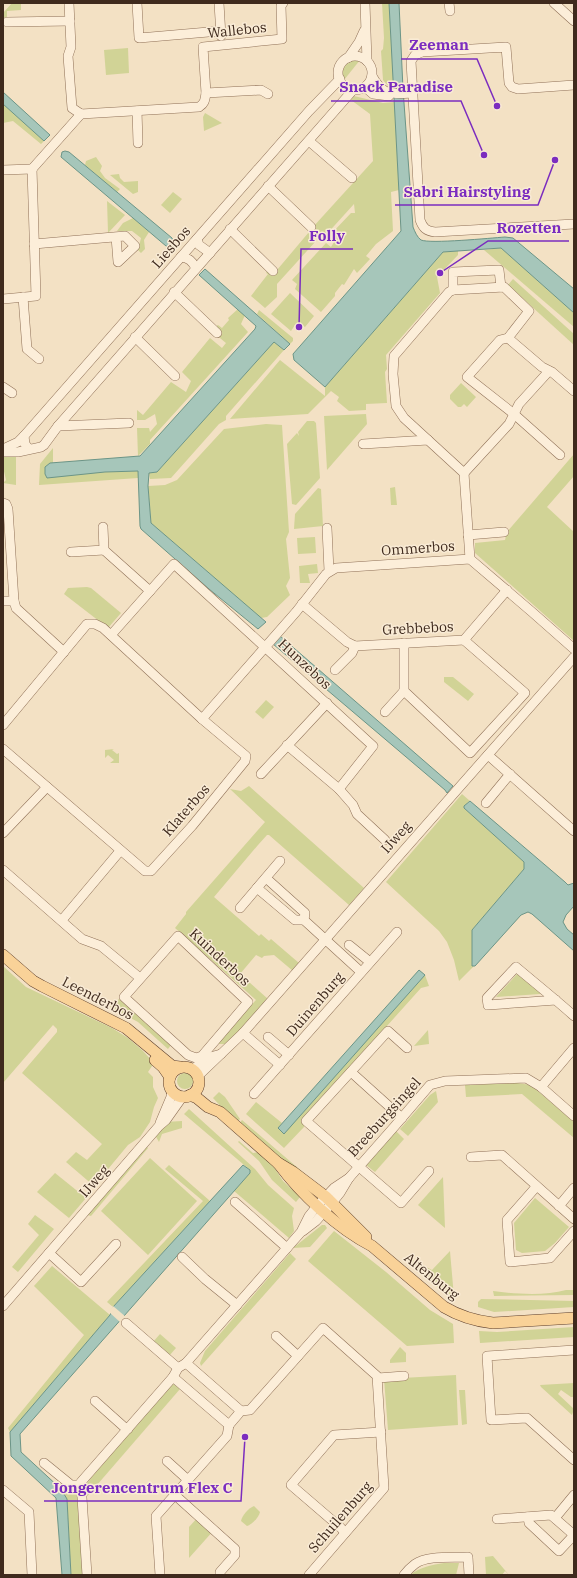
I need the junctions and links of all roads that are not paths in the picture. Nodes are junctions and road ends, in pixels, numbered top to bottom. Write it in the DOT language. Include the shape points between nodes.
graph roads {
  1 [pos="69,3"];
  2 [pos="137,3"];
  3 [pos="219,3"];
  4 [pos="283,3"];
  5 [pos="365,3"];
  6 [pos="554,3"];
  7 [pos="70,21"];
  8 [pos="574,21"];
  9 [pos="7,22"];
  10 [pos="366,28"];
  11 [pos="220,31"];
  12 [pos="221,45"];
  13 [pos="348,58"];
  14 [pos="366,60"];
  15 [pos="372,76"];
  16 [pos="340,79"];
  17 [pos="574,85"];
  18 [pos="364,87"];
  19 [pos="353,90"];
  20 [pos="206,93"];
  21 [pos="409,93"];
  22 [pos="268,94"];
  23 [pos="392,94"];
  24 [pos="137,111"];
  25 [pos="81,114"];
  26 [pos="309,141"];
  27 [pos="138,143"];
  28 [pos="32,169"];
  29 [pos="3,170"];
  30 [pos="352,178"];
  31 [pos="268,186"];
  32 [pos="574,224"];
  33 [pos="311,227"];
  34 [pos="230,229"];
  35 [pos="116,237"];
  36 [pos="197,239"];
  37 [pos="34,244"];
  38 [pos="210,253"];
  39 [pos="181,257"];
  40 [pos="196,268"];
  41 [pos="273,271"];
  42 [pos="502,287"];
  43 [pos="454,290"];
  44 [pos="174,292"];
  45 [pos="23,297"];
  46 [pos="3,299"];
  47 [pos="217,332"];
  48 [pos="135,337"];
  49 [pos="508,338"];
  50 [pos="39,359"];
  51 [pos="549,371"];
  52 [pos="175,376"];
  53 [pos="3,387"];
  54 [pos="574,391"];
  55 [pos="12,393"];
  56 [pos="514,414"];
  57 [pos="129,423"];
  58 [pos="58,426"];
  59 [pos="24,436"];
  60 [pos="428,440"];
  61 [pos="363,444"];
  62 [pos="3,449"];
  63 [pos="29,449"];
  64 [pos="3,452"];
  65 [pos="560,455"];
  66 [pos="464,473"];
  67 [pos="3,503"];
  68 [pos="103,527"];
  69 [pos="327,528"];
  70 [pos="504,532"];
  71 [pos="468,535"];
  72 [pos="104,550"];
  73 [pos="71,552"];
  74 [pos="470,559"];
  75 [pos="329,571"];
  76 [pos="507,590"];
  77 [pos="150,591"];
  78 [pos="3,601"];
  79 [pos="14,601"];
  80 [pos="302,604"];
  81 [pos="111,635"];
  82 [pos="464,640"];
  83 [pos="404,643"];
  84 [pos="265,646"];
  85 [pos="355,646"];
  86 [pos="574,650"];
  87 [pos="64,652"];
  88 [pos="574,657"];
  89 [pos="335,670"];
  90 [pos="404,691"];
  91 [pos="326,703"];
  92 [pos="385,712"];
  93 [pos="202,719"];
  94 [pos="3,725"];
  95 [pos="287,745"];
  96 [pos="3,749"];
  97 [pos="488,755"];
  98 [pos="261,774"];
  99 [pos="510,774"];
  100 [pos="47,787"];
  101 [pos="338,789"];
  102 [pos="486,804"];
  103 [pos="574,831"];
  104 [pos="3,833"];
  105 [pos="385,840"];
  106 [pos="120,851"];
  107 [pos="280,861"];
  108 [pos="3,870"];
  109 [pos="266,878"];
  110 [pos="257,888"];
  111 [pos="240,908"];
  112 [pos="62,920"];
  113 [pos="304,920"];
  114 [pos="397,932"];
  115 [pos="326,939"];
  116 [pos="349,945"];
  117 [pos="3,955"];
  118 [pos="3,961"];
  119 [pos="370,962"];
  120 [pos="361,972"];
  121 [pos="140,978"];
  122 [pos="556,1000"];
  123 [pos="574,1016"];
  124 [pos="244,1033"];
  125 [pos="268,1037"];
  126 [pos="407,1048"];
  127 [pos="574,1048"];
  128 [pos="289,1055"];
  129 [pos="280,1065"];
  130 [pos="180,1067"];
  131 [pos="351,1072"];
  132 [pos="170,1077"];
  133 [pos="196,1077"];
  134 [pos="541,1087"];
  135 [pos="172,1090"];
  136 [pos="254,1094"];
  137 [pos="186,1096"];
  138 [pos="220,1112"];
  139 [pos="574,1116"];
  140 [pos="402,1118"];
  141 [pos="159,1126"];
  142 [pos="471,1157"];
  143 [pos="278,1164"];
  144 [pos="358,1167"];
  145 [pos="429,1171"];
  146 [pos="536,1187"];
  147 [pos="574,1188"];
  148 [pos="329,1200"];
  149 [pos="235,1202"];
  150 [pos="559,1206"];
  151 [pos="320,1209"];
  152 [pos="574,1219"];
  153 [pos="574,1231"];
  154 [pos="116,1244"];
  155 [pos="372,1246"];
  156 [pos="287,1248"];
  157 [pos="49,1253"];
  158 [pos="182,1258"];
  159 [pos="237,1305"];
  160 [pos="3,1306"];
  161 [pos="574,1318"];
  162 [pos="126,1323"];
  163 [pos="276,1336"];
  164 [pos="574,1350"];
  165 [pos="298,1356"];
  166 [pos="182,1365"];
  167 [pos="404,1376"];
  168 [pos="173,1377"];
  169 [pos="378,1378"];
  170 [pos="95,1401"];
  171 [pos="241,1411"];
  172 [pos="229,1425"];
  173 [pos="128,1429"];
  174 [pos="382,1432"];
  175 [pos="574,1460"];
  176 [pos="167,1461"];
  177 [pos="44,1463"];
  178 [pos="188,1480"];
  179 [pos="81,1485"];
  180 [pos="3,1490"];
  181 [pos="175,1495"];
  182 [pos="574,1495"];
  183 [pos="528,1517"];
  184 [pos="555,1518"];
  185 [pos="497,1519"];
  186 [pos="345,1533"];
  187 [pos="574,1535"];
  188 [pos="32,1575"];
  189 [pos="87,1575"];
  190 [pos="160,1575"];
  191 [pos="220,1575"];
  192 [pos="309,1575"];
  193 [pos="404,1575"];
  194 [pos="469,1575"];
  1 -- 7 [label="street"];
  2 -- 11 [label="street" via="139,38"];
  3 -- 11 [label="street"];
  4 -- 12 [label="street, Wallebos" via="282,40"];
  5 -- 10 [label="street"];
  6 -- 8 [label="street"];
  7 -- 9 [label="street"];
  7 -- 25 [label="street" via="71,47 68,56 72,108"];
  10 -- 13 [label="street"];
  10 -- 14 [label="street"];
  11 -- 12 [label="street"];
  12 -- 20 [label="street, Wallebos" via="203,47"];
  13 -- 14 [label="street" via="357,56"];
  13 -- 16 [label="street" via="340,66"];
  14 -- 15 [label="street"];
  15 -- 18 [label="street"];
  15 -- 23 [label="street" via="382,91"];
  16 -- 19 [label="street" via="344,86"];
  16 -- 36 [label="street, Liesbos"];
  17 -- 21 [label="street" via="518,89 512,87 509,83 506,47 415,54 411,60"];
  18 -- 19 [label="street"];
  18 -- 23 [label="street" via="373,94"];
  19 -- 26 [label="street"];
  20 -- 22 [label="street" via="261,90"];
  20 -- 24 [label="street" via="206,100 199,107"];
  21 -- 23 [label="street"];
  21 -- 32 [label="street" via="417,147 420,220 426,230 435,232"];
  24 -- 25 [label="street"];
  24 -- 27 [label="street"];
  25 -- 28 [label="street"];
  26 -- 30 [label="street"];
  26 -- 31 [label="street"];
  28 -- 29 [label="street"];
  28 -- 37 [label="street"];
  31 -- 33 [label="street"];
  31 -- 34 [label="street"];
  34 -- 38 [label="street"];
  34 -- 41 [label="street"];
  35 -- 37 [label="street"];
  36 -- 38 [label="street" via="199,245"];
  36 -- 39 [label="street, Liesbos"];
  37 -- 45 [label="street" via="36,296"];
  38 -- 40 [label="street"];
  39 -- 40 [label="street" via="191,260"];
  39 -- 59 [label="street, Liesbos"];
  40 -- 44 [label="street"];
  42 -- 43 [label="street"];
  42 -- 43 [label="street" via="499,270 453,272"];
  42 -- 49 [label="street" via="530,311"];
  43 -- 60 [label="street" via="449,292 394,356 396,406 404,418"];
  44 -- 47 [label="street"];
  44 -- 48 [label="street"];
  45 -- 46 [label="street"];
  45 -- 50 [label="street" via="27,349"];
  48 -- 52 [label="street"];
  48 -- 58 [label="street"];
  49 -- 51 [label="street"];
  49 -- 56 [label="street" via="500,340 467,377"];
  51 -- 54 [label="street"];
  51 -- 56 [label="street" via="519,404"];
  53 -- 55 [label="street"];
  56 -- 65 [label="street"];
  56 -- 66 [label="street" via="509,424"];
  57 -- 58 [label="street"];
  58 -- 63 [label="street" via="44,445"];
  59 -- 62 [label="street, Liesbos"];
  59 -- 63 [label="street"];
  60 -- 61 [label="street"];
  60 -- 66 [label="street"];
  63 -- 64 [label="street"];
  66 -- 71 [label="street"];
  67 -- 79 [label="street" via="8,508"];
  68 -- 72 [label="street"];
  69 -- 75 [label="street"];
  70 -- 71 [label="street"];
  71 -- 74 [label="street"];
  72 -- 73 [label="street"];
  72 -- 77 [label="street"];
  74 -- 75 [label="street, Ommerbos" via="336,568"];
  74 -- 76 [label="street, Ommerbos"];
  75 -- 80 [label="street"];
  76 -- 82 [label="street, Grebbebos"];
  76 -- 86 [label="street, Ommerbos"];
  77 -- 81 [label="street"];
  77 -- 84 [label="street" via="174,564"];
  78 -- 79 [label="street"];
  79 -- 87 [label="street" via="16,608"];
  80 -- 84 [label="street"];
  80 -- 85 [label="street"];
  81 -- 87 [label="street, Klaterbos" via="95,624 87,624"];
  81 -- 93 [label="street, Klaterbos"];
  82 -- 83 [label="street, Grebbebos"];
  82 -- 90 [label="street" via="525,693 470,753"];
  83 -- 85 [label="street, Grebbebos"];
  83 -- 90 [label="street"];
  84 -- 91 [label="street, Hunzebos"];
  84 -- 93 [label="street"];
  85 -- 89 [label="street" via="352,653"];
  87 -- 94 [label="street, Klaterbos"];
  88 -- 97 [label="street, IJweg"];
  90 -- 92 [label="street"];
  91 -- 95 [label="street, Hunzebos"];
  91 -- 101 [label="street, Hunzebos" via="373,746"];
  93 -- 106 [label="street, Klaterbos" via="246,756 245,761 151,871 145,871"];
  95 -- 98 [label="street, Hunzebos"];
  95 -- 101 [label="street"];
  96 -- 100 [label="street, Klaterbos"];
  97 -- 99 [label="street"];
  97 -- 115 [label="street, IJweg"];
  99 -- 102 [label="street"];
  99 -- 103 [label="street"];
  100 -- 104 [label="street"];
  100 -- 106 [label="street, Klaterbos"];
  101 -- 105 [label="street" via="353,805 357,814"];
  106 -- 112 [label="street"];
  107 -- 109 [label="street"];
  108 -- 112 [label="street"];
  109 -- 110 [label="street"];
  109 -- 113 [label="street" via="305,913"];
  110 -- 111 [label="street"];
  110 -- 113 [label="street" via="295,920"];
  112 -- 121 [label="street" via="82,939 101,946"];
  113 -- 115 [label="street"];
  114 -- 119 [label="street, Duinenburg"];
  115 -- 120 [label="street, Duinenburg"];
  115 -- 124 [label="street, IJweg"];
  116 -- 119 [label="street"];
  117 -- 130 [label="main road, Leenderbos" via="33,981 126,1028 172,1066"];
  118 -- 132 [label="main road, Leenderbos" via="40,990 130,1036 164,1067"];
  119 -- 120 [label="street, Duinenburg"];
  120 -- 128 [label="street, Duinenburg"];
  121 -- 121 [label="street, Kuinderbos" via="178,936 248,1002 202,1056 196,1058 188,1055 124,997"];
  122 -- 122 [label="street" via="516,967 487,998 488,1005"];
  122 -- 123 [label="street"];
  124 -- 129 [label="street"];
  124 -- 133 [label="street, IJweg"];
  125 -- 128 [label="street, Duinenburg"];
  126 -- 131 [label="street" via="388,1031"];
  127 -- 134 [label="street"];
  128 -- 129 [label="street, Duinenburg"];
  129 -- 136 [label="street, Duinenburg"];
  130 -- 132 [label="main road"];
  130 -- 133 [label="main road" via="190,1067"];
  131 -- 140 [label="street"];
  131 -- 144 [label="street" via="306,1121"];
  132 -- 135 [label="main road"];
  133 -- 137 [label="main road" via="194,1093"];
  133 -- 138 [label="main road, Altenburg"];
  134 -- 139 [label="street, Breeburgsingel"];
  134 -- 140 [label="street, Breeburgsingel" via="531,1080 520,1077 438,1082 430,1085"];
  135 -- 137 [label="main road"];
  135 -- 141 [label="street, IJweg"];
  137 -- 138 [label="main road, Altenburg" via="197,1098"];
  137 -- 141 [label="street, IJweg"];
  138 -- 143 [label="main road, Altenburg"];
  140 -- 144 [label="street, Breeburgsingel"];
  141 -- 157 [label="street, IJweg"];
  142 -- 146 [label="street" via="502,1155"];
  143 -- 148 [label="main road, Altenburg" via="293,1172"];
  143 -- 151 [label="main road, Altenburg"];
  144 -- 145 [label="street" via="401,1202"];
  144 -- 148 [label="street, Breeburgsingel" via="340,1193"];
  146 -- 150 [label="street"];
  146 -- 153 [label="street" via="507,1220 510,1262 550,1258"];
  147 -- 150 [label="street"];
  148 -- 151 [label="street, Breeburgsingel"];
  148 -- 155 [label="main road, Altenburg"];
  149 -- 156 [label="street"];
  150 -- 152 [label="street"];
  151 -- 155 [label="main road, Altenburg"];
  151 -- 156 [label="street, Breeburgsingel" via="309,1216"];
  154 -- 157 [label="street" via="81,1282"];
  155 -- 161 [label="main road, Altenburg" via="444,1307 468,1318 493,1323"];
  156 -- 159 [label="street, Breeburgsingel"];
  157 -- 160 [label="street, IJweg"];
  158 -- 159 [label="street"];
  159 -- 166 [label="street, Breeburgsingel"];
  162 -- 166 [label="street"];
  163 -- 165 [label="street"];
  164 -- 175 [label="street" via="487,1356 491,1420 527,1418"];
  165 -- 169 [label="street" via="323,1328"];
  165 -- 171 [label="street" via="250,1410"];
  166 -- 168 [label="street, Breeburgsingel"];
  166 -- 171 [label="street"];
  167 -- 169 [label="street"];
  168 -- 172 [label="street"];
  168 -- 173 [label="street, Breeburgsingel"];
  169 -- 174 [label="street, Schuilenburg"];
  170 -- 173 [label="street"];
  171 -- 172 [label="street"];
  172 -- 178 [label="street" via="227,1436"];
  173 -- 179 [label="street, Breeburgsingel" via="84,1478"];
  174 -- 186 [label="street, Schuilenburg" via="384,1488"];
  174 -- 186 [label="street" via="334,1435 291,1485"];
  176 -- 178 [label="street"];
  177 -- 179 [label="street" via="71,1486"];
  178 -- 181 [label="street"];
  179 -- 189 [label="street"];
  180 -- 188 [label="street" via="28,1512"];
  181 -- 190 [label="street" via="156,1516"];
  181 -- 191 [label="street" via="234,1547 235,1555"];
  182 -- 184 [label="street"];
  183 -- 184 [label="street" via="551,1515"];
  183 -- 185 [label="street"];
  183 -- 187 [label="street" via="529,1523 559,1551"];
  184 -- 187 [label="street"];
  186 -- 192 [label="street, Schuilenburg"];
  193 -- 194 [label="street" via="421,1561 468,1557"];
}
